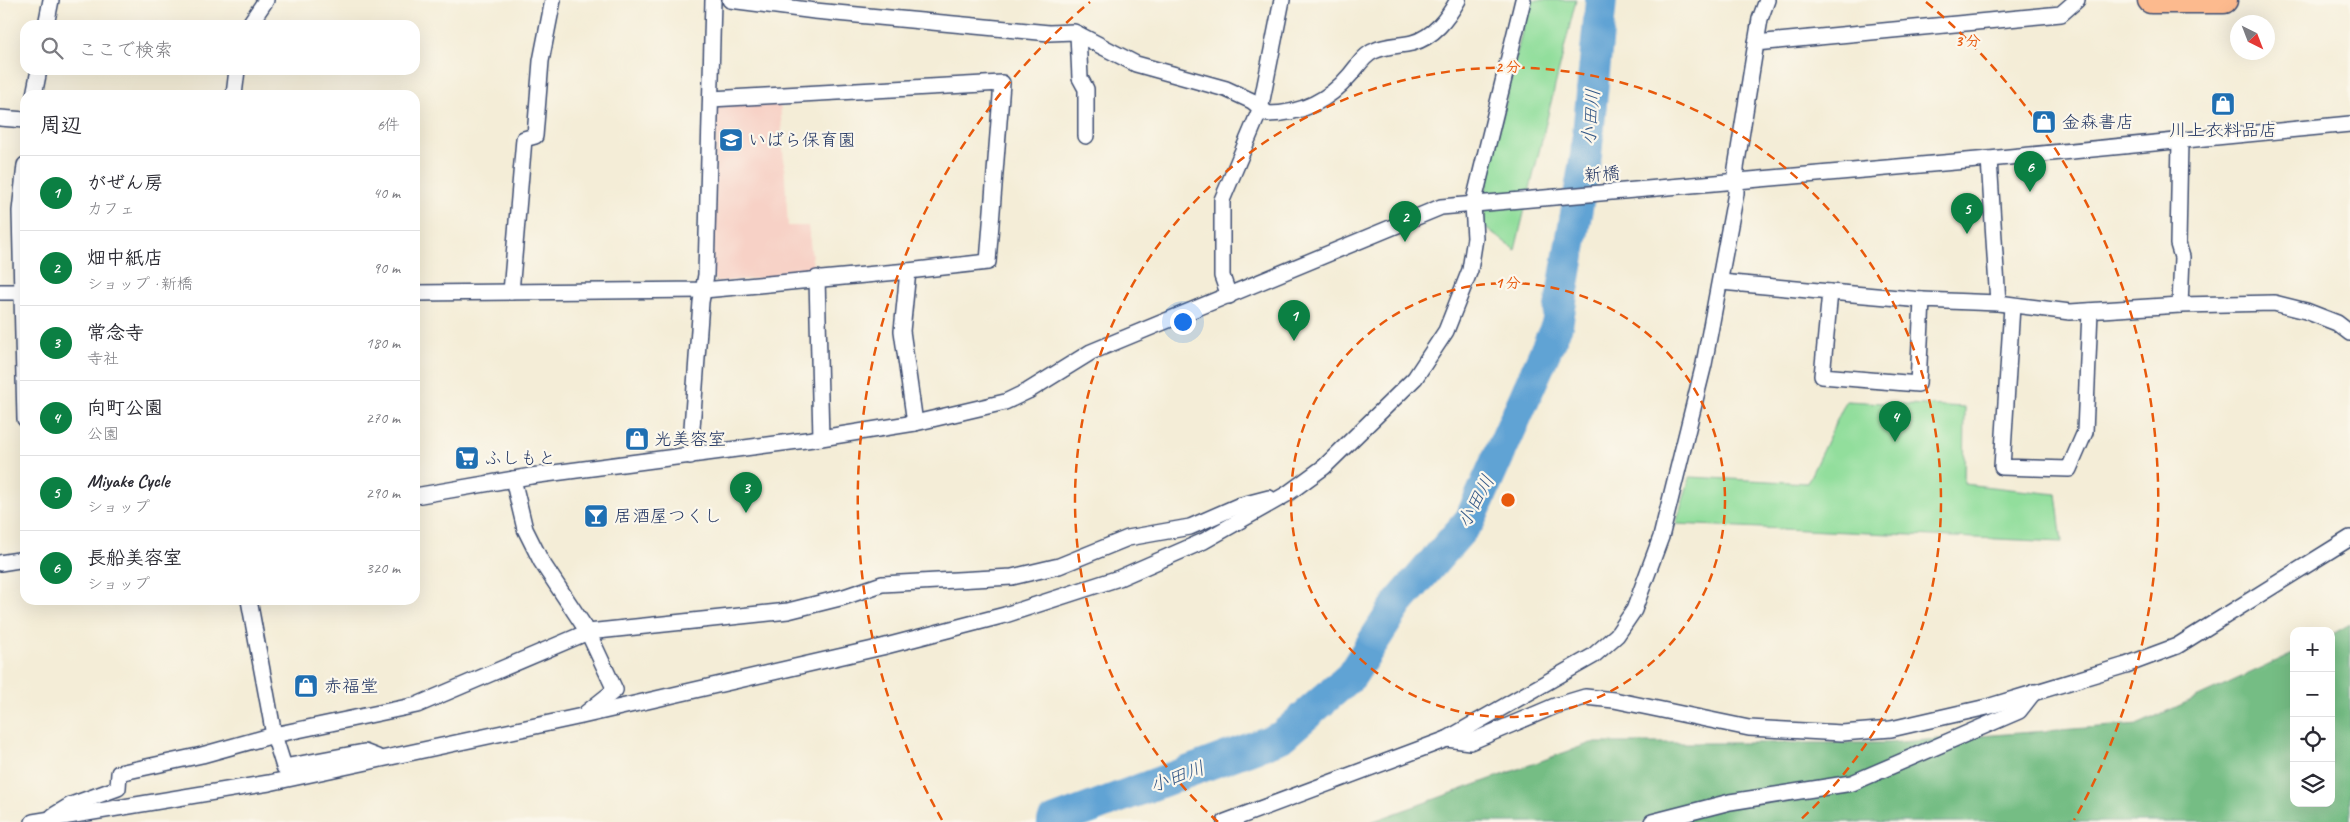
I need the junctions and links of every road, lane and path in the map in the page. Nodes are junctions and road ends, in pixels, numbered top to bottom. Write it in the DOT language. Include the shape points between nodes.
graph roads {
  1 [pos="51,0"];
  2 [pos="266,0"];
  3 [pos="553,0"];
  4 [pos="713,0"];
  5 [pos="730,0"];
  6 [pos="1282,0"];
  7 [pos="1458,0"];
  8 [pos="1523,0"];
  9 [pos="1767,0"];
  10 [pos="2077,0"];
  11 [pos="2151,0"];
  12 [pos="2224,0"];
  13 [pos="816,6"];
  14 [pos="47,20"];
  15 [pos="252,20"];
  16 [pos="1078,34"];
  17 [pos="1756,43"];
  18 [pos="38,75"];
  19 [pos="236,75"];
  20 [pos="35,90"];
  21 [pos="235,90"];
  22 [pos="711,99"];
  23 [pos="1260,110"];
  24 [pos="0,118"];
  25 [pos="20,120"];
  26 [pos="2350,124"];
  27 [pos="1086,136"];
  28 [pos="2180,141"];
  29 [pos="1989,159"];
  30 [pos="1730,181"];
  31 [pos="1478,204"];
  32 [pos="908,271"];
  33 [pos="817,278"];
  34 [pos="1721,282"];
  35 [pos="704,290"];
  36 [pos="0,292"];
  37 [pos="20,292"];
  38 [pos="511,292"];
  39 [pos="1830,292"];
  40 [pos="420,293"];
  41 [pos="1229,296"];
  42 [pos="1922,300"];
  43 [pos="2005,305"];
  44 [pos="2180,305"];
  45 [pos="2090,311"];
  46 [pos="2350,333"];
  47 [pos="914,423"];
  48 [pos="821,438"];
  49 [pos="690,456"];
  50 [pos="513,479"];
  51 [pos="1287,494"];
  52 [pos="420,495"];
  53 [pos="2350,538"];
  54 [pos="20,560"];
  55 [pos="0,563"];
  56 [pos="250,605"];
  57 [pos="588,632"];
  58 [pos="2034,692"];
  59 [pos="582,716"];
  60 [pos="274,735"];
  61 [pos="1446,739"];
  62 [pos="383,759"];
  63 [pos="39,821"];
  64 [pos="1225,822"];
  65 [pos="1652,822"];
  1 -- 14 [label="street"];
  2 -- 15 [label="street"];
  3 -- 38 [label="street" via="541,61 535,136 524,139"];
  4 -- 22 [label="street"];
  5 -- 13 [label="street"];
  6 -- 23 [label="street"];
  7 -- 23 [label="street" via="1436,29 1412,43 1374,50 1324,100 1276,114"];
  8 -- 31 [label="street"];
  9 -- 17 [label="street"];
  10 -- 17 [label="street" via="2061,14"];
  11 -- 12 [label="highway"];
  13 -- 16 [label="street"];
  16 -- 23 [label="street" via="1136,64 1226,89 1252,101"];
  16 -- 27 [label="street" via="1080,78 1086,89"];
  17 -- 30 [label="street" via="1736,168"];
  18 -- 20 [label="street"];
  19 -- 21 [label="street"];
  22 -- 32 [label="street" via="1002,83 988,262"];
  22 -- 35 [label="street"];
  23 -- 41 [label="street" via="1222,200 1222,276"];
  24 -- 25 [label="street"];
  26 -- 28 [label="street, 新橋"];
  28 -- 29 [label="street, 新橋"];
  28 -- 44 [label="street"];
  29 -- 30 [label="street, 新橋"];
  29 -- 43 [label="street"];
  30 -- 31 [label="street, 新橋"];
  30 -- 34 [label="street"];
  31 -- 41 [label="street, 新橋" via="1441,207"];
  31 -- 51 [label="street" via="1470,270 1446,331 1436,347 1415,378 1381,412 1324,467"];
  32 -- 33 [label="street"];
  32 -- 47 [label="street" via="902,331"];
  33 -- 35 [label="street"];
  33 -- 48 [label="street"];
  34 -- 39 [label="street"];
  34 -- 61 [label="street" via="1661,537 1634,610 1617,635 1593,656"];
  35 -- 38 [label="street"];
  35 -- 49 [label="street"];
  36 -- 37 [label="street"];
  38 -- 40 [label="street"];
  39 -- 42 [label="street"];
  39 -- 42 [label="street" via="1822,376 1918,384"];
  41 -- 47 [label="street, 新橋" via="1091,352 1005,402"];
  42 -- 43 [label="street"];
  43 -- 45 [label="street"];
  43 -- 45 [label="street" via="2002,467 2069,468 2084,432"];
  44 -- 45 [label="street"];
  44 -- 46 [label="street" via="2274,303 2337,323"];
  47 -- 48 [label="street, 新橋"];
  48 -- 49 [label="street, 新橋"];
  49 -- 50 [label="street, 新橋"];
  50 -- 52 [label="street, 新橋"];
  50 -- 57 [label="street" via="525,529 541,560"];
  51 -- 57 [label="street" via="1238,506 1190,527 1128,538 1059,566 1012,577 882,584 788,610"];
  51 -- 59 [label="street" via="1204,541 1119,578 1005,615 882,647"];
  53 -- 58 [label="street" via="2177,646"];
  54 -- 55 [label="street"];
  56 -- 60 [label="street"];
  57 -- 59 [label="street" via="615,690"];
  57 -- 60 [label="street" via="417,705"];
  58 -- 61 [label="street" via="1987,707 1891,729 1842,733 1749,728 1586,697 1555,706 1470,742"];
  58 -- 65 [label="street" via="2019,711 1852,783 1730,802"];
  59 -- 62 [label="street"];
  60 -- 62 [label="street" via="284,767 364,752"];
  60 -- 63 [label="street" via="119,773 118,788"];
  61 -- 64 [label="street"];
  62 -- 63 [label="street" via="269,783"];
}
